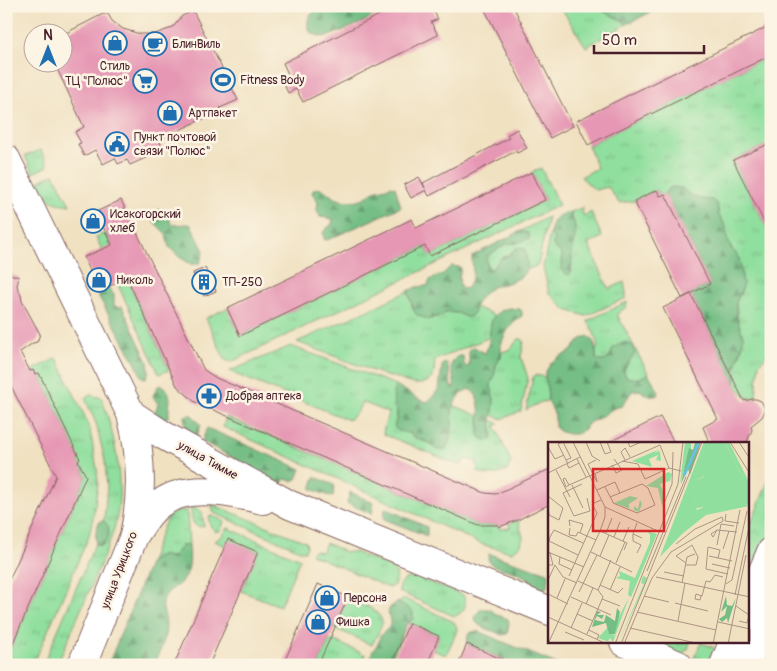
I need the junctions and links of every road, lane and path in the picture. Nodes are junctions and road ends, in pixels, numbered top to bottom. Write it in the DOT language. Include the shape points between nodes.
graph roads {
  1 [pos="6,159"];
  2 [pos="130,414"];
  3 [pos="290,505"];
  4 [pos="134,536"];
  5 [pos="771,552"];
  6 [pos="750,601"];
  7 [pos="771,601"];
  8 [pos="548,610"];
  9 [pos="629,644"];
  10 [pos="732,644"];
  11 [pos="82,665"];
  12 [pos="678,665"];
  13 [pos="724,665"];
  14 [pos="746,665"];
  1 -- 2 [label="main road"];
  2 -- 3 [label="main road, улица Тимме"];
  2 -- 4 [label="main road, улица Урицкого" via="141,475"];
  3 -- 4 [label="main road" via="226,492 189,492 160,503"];
  3 -- 8 [label="main road, улица Тимме"];
  4 -- 11 [label="main road, улица Урицкого"];
  5 -- 6 [label="main road"];
  7 -- 14 [label="main road"];
  9 -- 12 [label="main road"];
  10 -- 13 [label="main road"];
}
